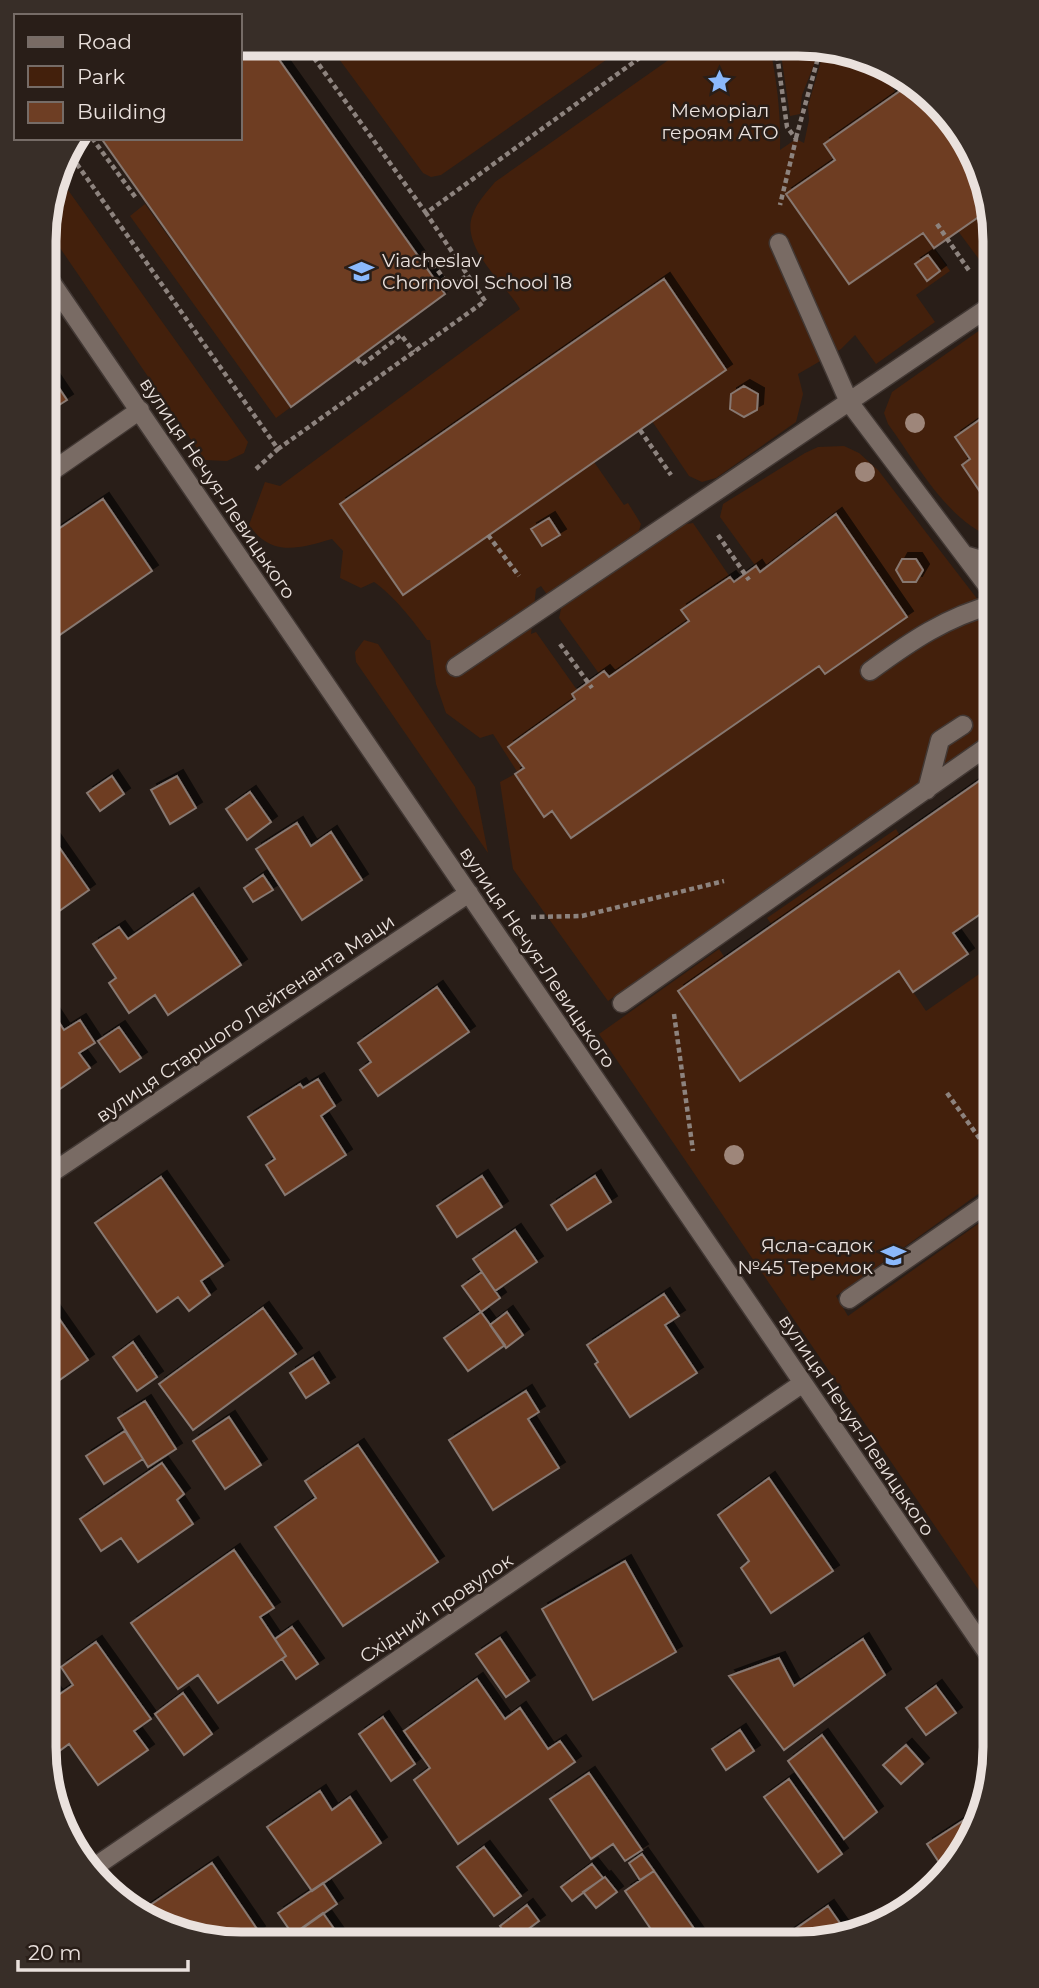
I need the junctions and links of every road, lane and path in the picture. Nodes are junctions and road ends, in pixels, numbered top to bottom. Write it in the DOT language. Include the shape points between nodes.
graph roads {
  1 [pos="313,56"];
  2 [pos="642,56"];
  3 [pos="777,56"];
  4 [pos="818,57"];
  5 [pos="796,139"];
  6 [pos="94,140"];
  7 [pos="75,161"];
  8 [pos="136,186"];
  9 [pos="131,190"];
  10 [pos="136,198"];
  11 [pos="426,213"];
  12 [pos="936,224"];
  13 [pos="779,243"];
  14 [pos="421,260"];
  15 [pos="468,275"];
  16 [pos="56,289"];
  17 [pos="983,289"];
  18 [pos="983,311"];
  19 [pos="414,352"];
  20 [pos="357,359"];
  21 [pos="849,402"];
  22 [pos="140,410"];
  23 [pos="640,430"];
  24 [pos="278,449"];
  25 [pos="56,468"];
  26 [pos="256,469"];
  27 [pos="695,506"];
  28 [pos="488,535"];
  29 [pos="965,555"];
  30 [pos="983,560"];
  31 [pos="749,580"];
  32 [pos="983,580"];
  33 [pos="983,607"];
  34 [pos="540,610"];
  35 [pos="456,667"];
  36 [pos="870,671"];
  37 [pos="592,688"];
  38 [pos="963,725"];
  39 [pos="983,750"];
  40 [pos="927,790"];
  41 [pos="727,880"];
  42 [pos="469,893"];
  43 [pos="527,917"];
  44 [pos="676,964"];
  45 [pos="622,1003"];
  46 [pos="947,1093"];
  47 [pos="983,1143"];
  48 [pos="695,1159"];
  49 [pos="56,1170"];
  50 [pos="983,1206"];
  51 [pos="849,1299"];
  52 [pos="803,1383"];
  53 [pos="983,1646"];
  54 [pos="98,1864"];
  1 -- 11 [label="path"];
  2 -- 11 [label="path"];
  3 -- 5 [label="path" via="787,127"];
  4 -- 5 [label="path"];
  5 -- 13 [label="path" via="780,193"];
  6 -- 9 [label="path"];
  7 -- 24 [label="path"];
  8 -- 9 [label="path"];
  9 -- 10 [label="path"];
  11 -- 15 [label="path"];
  12 -- 17 [label="path"];
  13 -- 21 [label="street"];
  14 -- 15 [label="path" via="427,256 450,287"];
  15 -- 19 [label="path" via="485,301"];
  16 -- 22 [label="street, вулиця Нечуя-Левицького"];
  18 -- 21 [label="street"];
  19 -- 20 [label="path" via="401,335 362,365"];
  19 -- 24 [label="path"];
  21 -- 27 [label="street"];
  21 -- 29 [label="street"];
  22 -- 25 [label="street"];
  22 -- 42 [label="street, вулиця Нечуя-Левицького"];
  23 -- 27 [label="path"];
  24 -- 26 [label="path"];
  27 -- 31 [label="path"];
  27 -- 34 [label="street"];
  28 -- 34 [label="path"];
  29 -- 30 [label="street"];
  29 -- 32 [label="street"];
  33 -- 36 [label="street" via="925,631"];
  34 -- 35 [label="street"];
  34 -- 37 [label="path"];
  38 -- 40 [label="street" via="940,740"];
  39 -- 40 [label="street"];
  40 -- 44 [label="street"];
  41 -- 43 [label="path" via="582,916"];
  42 -- 49 [label="street, вулиця Старшого Лейтенанта Маци"];
  42 -- 52 [label="street, вулиця Нечуя-Левицького"];
  44 -- 45 [label="street"];
  44 -- 48 [label="path" via="675,1041"];
  46 -- 47 [label="path"];
  50 -- 51 [label="street"];
  52 -- 53 [label="street, вулиця Нечуя-Левицького"];
  52 -- 54 [label="street, Східний провулок"];
}
